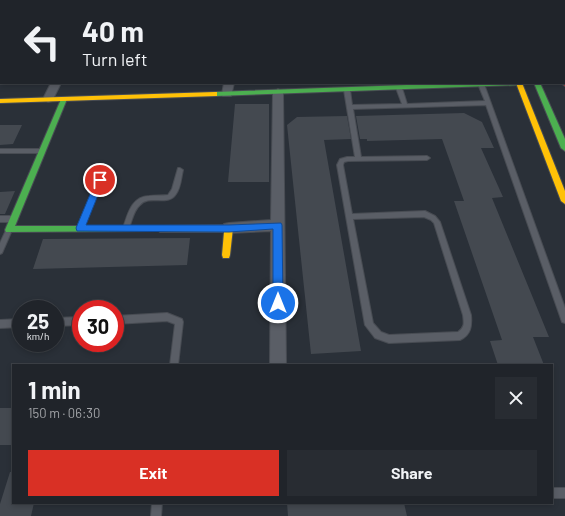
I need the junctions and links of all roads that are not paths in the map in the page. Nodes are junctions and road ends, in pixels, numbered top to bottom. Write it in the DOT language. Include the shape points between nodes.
graph roads {
  1 [pos="56,84"];
  2 [pos="229,84"];
  3 [pos="481,84"];
  4 [pos="519,84"];
  5 [pos="537,84"];
  6 [pos="427,85"];
  7 [pos="320,87"];
  8 [pos="400,88"];
  9 [pos="347,90"];
  10 [pos="278,92"];
  11 [pos="227,94"];
  12 [pos="48,99"];
  13 [pos="64,99"];
  14 [pos="0,101"];
  15 [pos="488,103"];
  16 [pos="405,105"];
  17 [pos="350,107"];
  18 [pos="565,148"];
  19 [pos="0,151"];
  20 [pos="41,151"];
  21 [pos="427,158"];
  22 [pos="358,159"];
  23 [pos="180,170"];
  24 [pos="100,180"];
  25 [pos="565,201"];
  26 [pos="349,217"];
  27 [pos="0,219"];
  28 [pos="14,219"];
  29 [pos="278,225"];
  30 [pos="80,228"];
  31 [pos="126,228"];
  32 [pos="229,228"];
  33 [pos="9,230"];
  34 [pos="0,251"];
  35 [pos="226,255"];
  36 [pos="124,319"];
  37 [pos="565,319"];
  38 [pos="0,324"];
  39 [pos="12,324"];
  40 [pos="174,364"];
  41 [pos="278,364"];
  42 [pos="553,493"];
  43 [pos="565,493"];
  44 [pos="157,504"];
  45 [pos="156,516"];
  1 -- 12 [label="street"];
  2 -- 11 [label="street"];
  3 -- 6 [label="main road"];
  3 -- 15 [label="lane"];
  4 -- 25 [label="main road"];
  5 -- 18 [label="main road"];
  6 -- 8 [label="main road"];
  7 -- 9 [label="main road"];
  7 -- 10 [label="main road"];
  8 -- 9 [label="main road"];
  8 -- 16 [label="lane"];
  9 -- 17 [label="lane"];
  10 -- 11 [label="main road"];
  10 -- 29 [label="street"];
  11 -- 13 [label="main road"];
  12 -- 13 [label="main road"];
  12 -- 14 [label="main road"];
  13 -- 20 [label="main road"];
  15 -- 16 [label="lane"];
  15 -- 37 [label="lane"];
  16 -- 17 [label="lane"];
  17 -- 22 [label="lane"];
  19 -- 20 [label="lane"];
  20 -- 28 [label="main road"];
  21 -- 22 [label="lane"];
  22 -- 26 [label="lane" via="347,159 340,165"];
  23 -- 31 [label="lane" via="173,194 137,203"];
  24 -- 30 [label="lane"];
  26 -- 26 [label="lane" via="369,325 378,335 389,339 460,336 466,331 467,315 437,222 433,218 425,214"];
  27 -- 28 [label="lane"];
  28 -- 33 [label="main road"];
  29 -- 32 [label="street"];
  29 -- 41 [label="street"];
  30 -- 31 [label="main road"];
  30 -- 33 [label="main road"];
  31 -- 32 [label="main road"];
  32 -- 35 [label="main road"];
  33 -- 34 [label="lane"];
  36 -- 40 [label="lane" via="167,317 179,322"];
  38 -- 39 [label="lane"];
  42 -- 43 [label="lane"];
  44 -- 45 [label="lane"];
}
